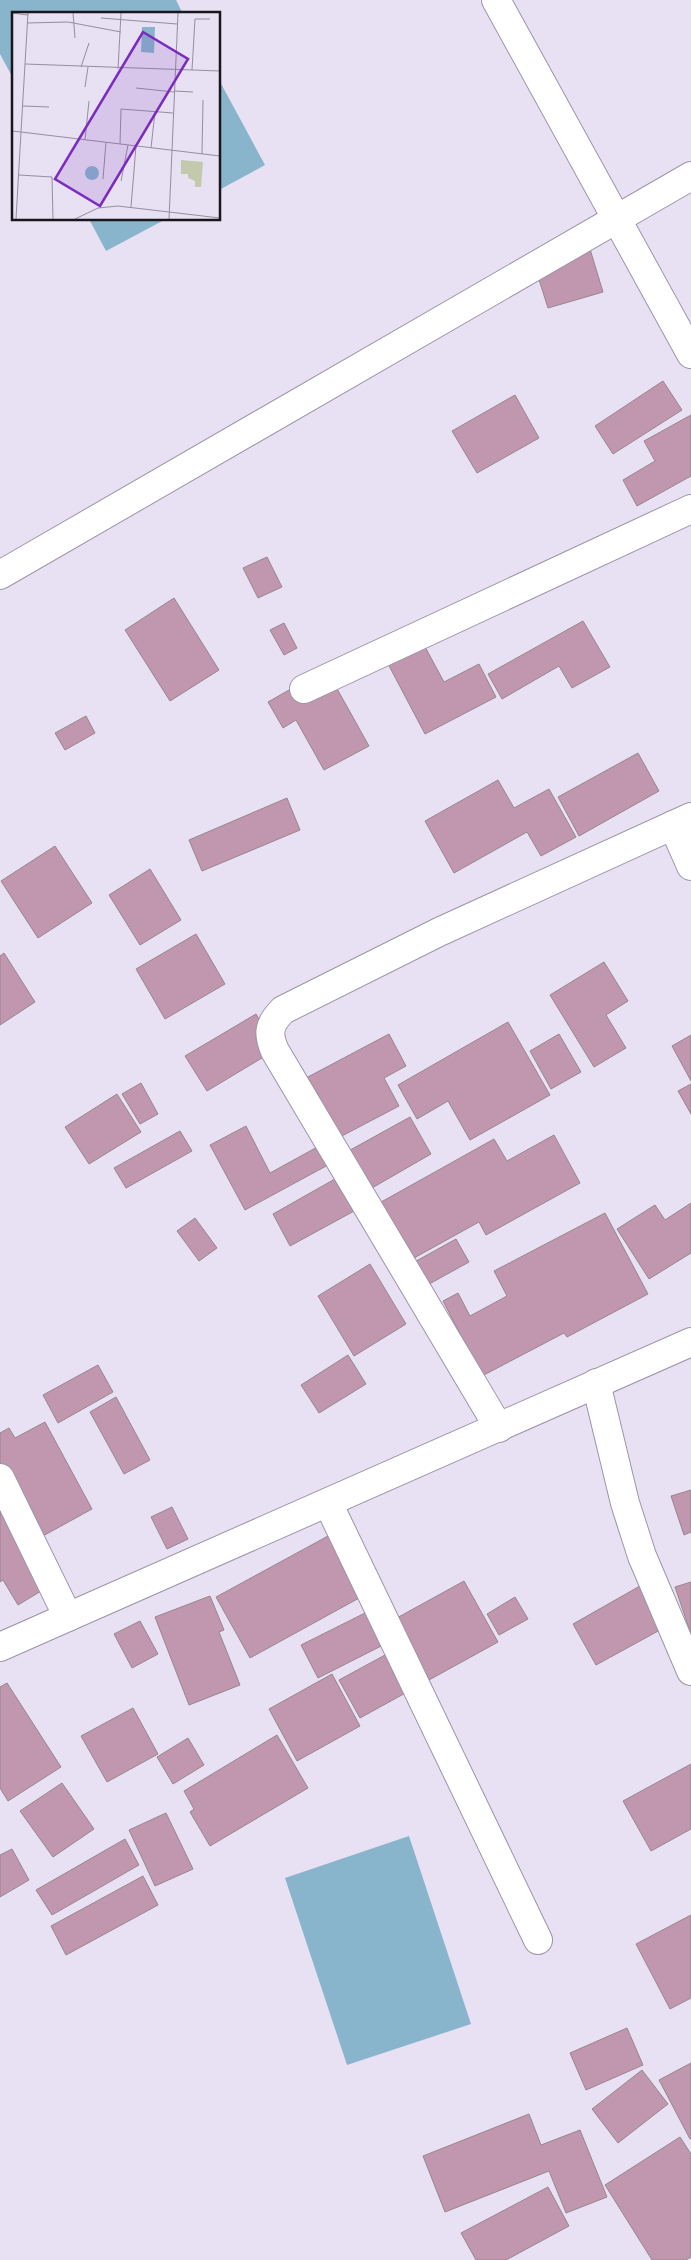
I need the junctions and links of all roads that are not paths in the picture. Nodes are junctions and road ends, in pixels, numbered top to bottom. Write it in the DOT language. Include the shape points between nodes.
graph roads {
  1 [pos="496,0"];
  2 [pos="691,176"];
  3 [pos="617,218"];
  4 [pos="691,354"];
  5 [pos="691,509"];
  6 [pos="0,575"];
  7 [pos="304,689"];
  8 [pos="682,821"];
  9 [pos="691,866"];
  10 [pos="691,1342"];
  11 [pos="596,1383"];
  12 [pos="499,1428"];
  13 [pos="0,1478"];
  14 [pos="328,1503"];
  15 [pos="68,1617"];
  16 [pos="0,1647"];
  17 [pos="691,1671"];
  18 [pos="538,1940"];
  1 -- 3 [label="street"];
  2 -- 3 [label="street"];
  3 -- 4 [label="street"];
  3 -- 6 [label="street"];
  5 -- 7 [label="street"];
  8 -- 9 [label="street"];
  8 -- 12 [label="street" via="439,932 283,1010 273,1020 270,1039 275,1051"];
  10 -- 11 [label="street"];
  11 -- 12 [label="street"];
  11 -- 17 [label="street" via="625,1503 642,1556"];
  12 -- 14 [label="street"];
  13 -- 15 [label="street"];
  14 -- 15 [label="street"];
  14 -- 18 [label="street"];
  15 -- 16 [label="street"];
}
